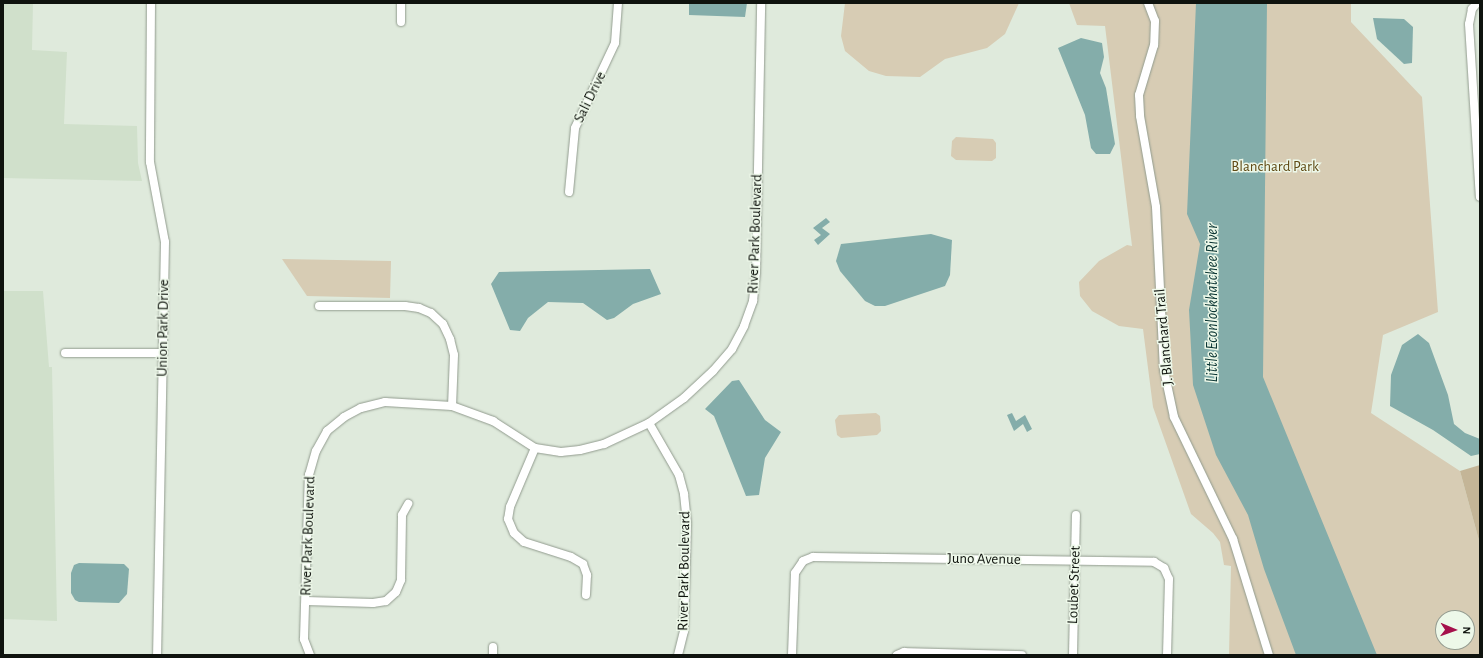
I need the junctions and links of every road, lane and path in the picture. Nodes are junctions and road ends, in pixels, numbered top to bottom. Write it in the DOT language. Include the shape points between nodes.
graph roads {
  1 [pos="151,3"];
  2 [pos="401,3"];
  3 [pos="618,3"];
  4 [pos="761,3"];
  5 [pos="1148,3"];
  6 [pos="1477,3"];
  7 [pos="401,22"];
  8 [pos="569,192"];
  9 [pos="1480,197"];
  10 [pos="319,306"];
  11 [pos="64,353"];
  12 [pos="163,354"];
  13 [pos="452,406"];
  14 [pos="649,423"];
  15 [pos="535,448"];
  16 [pos="408,504"];
  17 [pos="1076,515"];
  18 [pos="1075,560"];
  19 [pos="586,595"];
  20 [pos="306,601"];
  21 [pos="157,655"];
  22 [pos="310,655"];
  23 [pos="678,655"];
  24 [pos="792,655"];
  25 [pos="897,655"];
  26 [pos="1022,655"];
  27 [pos="1073,655"];
  28 [pos="1167,655"];
  29 [pos="1269,655"];
  1 -- 12 [label="street, Union Park Drive" via="150,162 165,242"];
  2 -- 7 [label="street"];
  3 -- 8 [label="street, Sali Drive" via="615,43 610,59 580,111 575,128"];
  4 -- 14 [label="street, River Park Boulevard" via="756,272 753,301 744,326 723,360 684,398"];
  5 -- 29 [label="street, J. Blanchard Trail" via="1155,21 1154,45 1139,95 1140,116 1156,207 1164,370 1174,417 1233,539"];
  6 -- 9 [label="street" via="1472,9 1469,24"];
  10 -- 13 [label="street" via="405,306 431,313 443,324 454,355"];
  11 -- 12 [label="street"];
  12 -- 21 [label="street, Union Park Drive"];
  13 -- 15 [label="street, River Park Boulevard" via="493,421"];
  13 -- 20 [label="street, River Park Boulevard" via="385,402 361,408 344,417 327,431 316,451 309,475"];
  14 -- 15 [label="street, River Park Boulevard" via="604,444 580,450 561,452"];
  14 -- 23 [label="street, River Park Boulevard" via="679,475 688,524 684,631"];
  15 -- 19 [label="street" via="510,507 508,519 514,533 524,542 571,556 583,564 587,575"];
  16 -- 20 [label="street" via="402,515 400,580 396,592 386,601 373,603"];
  17 -- 18 [label="street, Loubet Street"];
  18 -- 24 [label="street, Juno Avenue" via="813,557 803,561 795,573"];
  18 -- 27 [label="street, Loubet Street"];
  18 -- 28 [label="street, Juno Avenue" via="1154,562 1164,568 1169,579"];
  20 -- 22 [label="street, River Park Boulevard" via="304,639"];
  25 -- 26 [label="street" via="904,652"];
}
